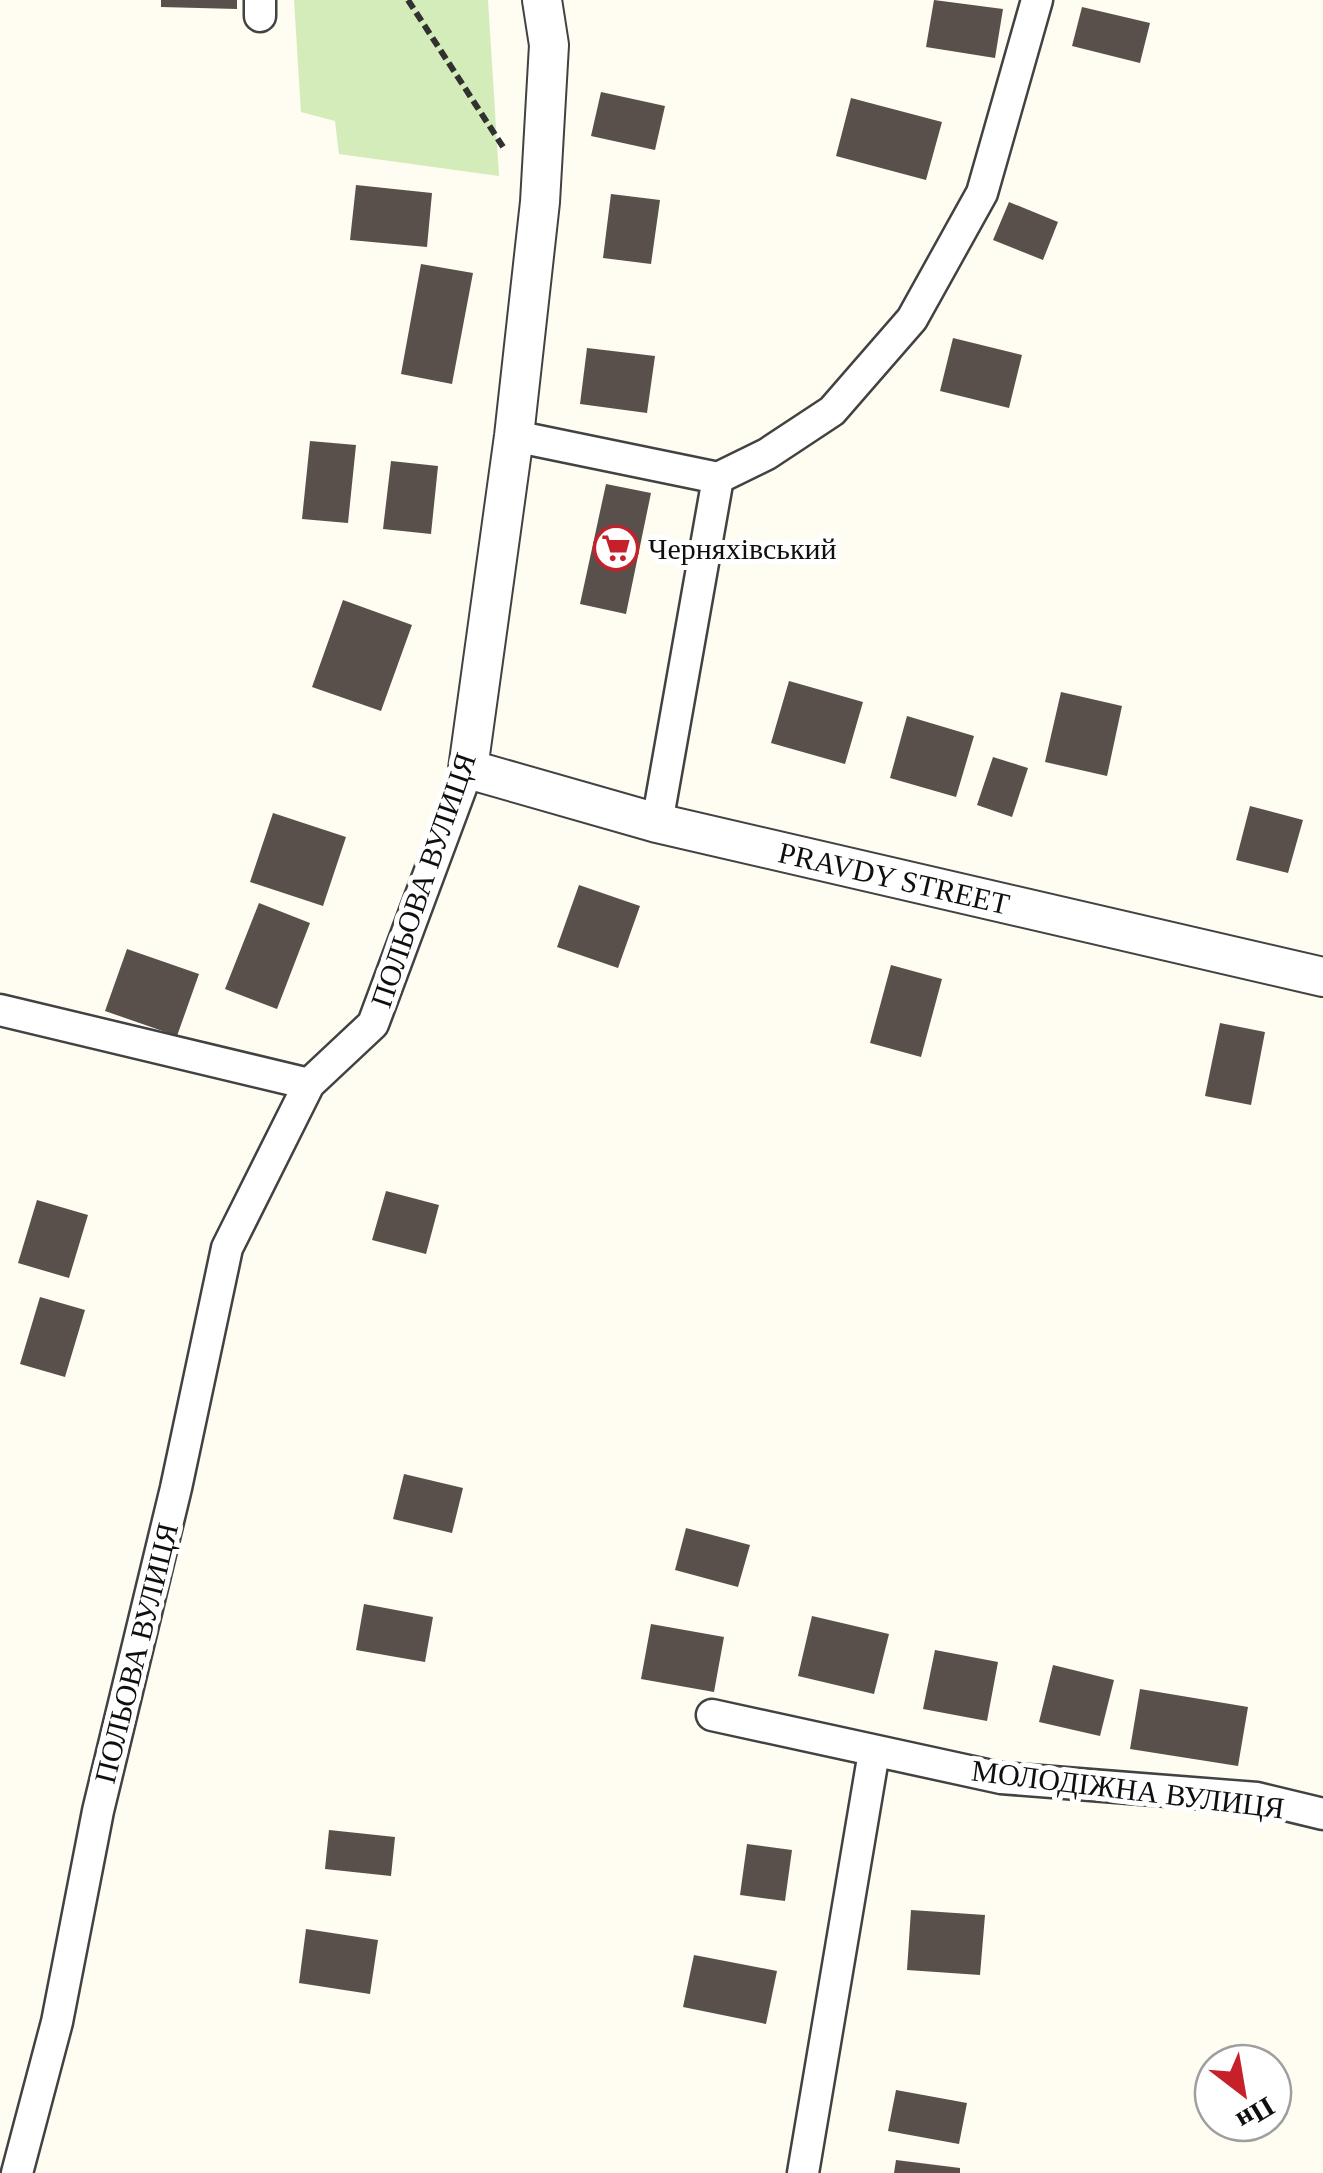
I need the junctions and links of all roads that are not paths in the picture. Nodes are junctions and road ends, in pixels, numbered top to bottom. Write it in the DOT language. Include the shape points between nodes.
graph roads {
  1 [pos="542,0"];
  2 [pos="1037,0"];
  3 [pos="514,436"];
  4 [pos="718,478"];
  5 [pos="468,769"];
  6 [pos="657,822"];
  7 [pos="1323,977"];
  8 [pos="0,1010"];
  9 [pos="309,1084"];
  10 [pos="712,1715"];
  11 [pos="874,1752"];
  12 [pos="1323,1814"];
  13 [pos="17,2173"];
  14 [pos="804,2173"];
  1 -- 3 [label="street, ПОЛЬОВА ВУЛИЦЯ" via="549,45 540,202"];
  2 -- 4 [label="street" via="982,194 912,319 832,411"];
  3 -- 4 [label="street"];
  3 -- 5 [label="street, ПОЛЬОВА ВУЛИЦЯ"];
  4 -- 6 [label="street"];
  5 -- 6 [label="street, PRAVDY STREET"];
  5 -- 9 [label="street, ПОЛЬОВА ВУЛИЦЯ" via="374,1024"];
  6 -- 7 [label="street, PRAVDY STREET"];
  8 -- 9 [label="street"];
  9 -- 13 [label="street, ПОЛЬОВА ВУЛИЦЯ" via="227,1248 98,1811 57,2022"];
  10 -- 11 [label="street, МОЛОДІЖНА ВУЛИЦЯ"];
  11 -- 12 [label="street, МОЛОДІЖНА ВУЛИЦЯ" via="1000,1778 1257,1798"];
  11 -- 14 [label="street"];
}
